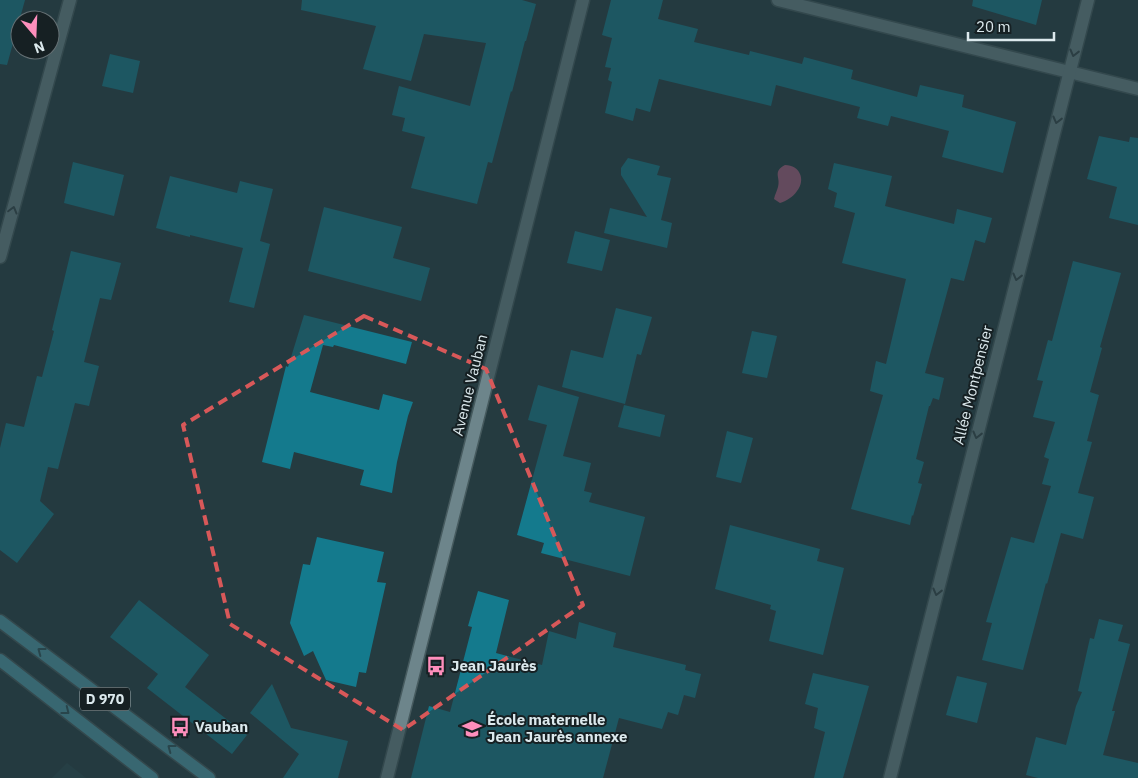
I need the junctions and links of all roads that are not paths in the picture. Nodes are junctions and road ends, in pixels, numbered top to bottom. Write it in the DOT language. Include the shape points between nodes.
graph roads {
  1 [pos="70,0"];
  2 [pos="583,0"];
  3 [pos="778,0"];
  4 [pos="1088,0"];
  5 [pos="1070,72"];
  6 [pos="1138,89"];
  7 [pos="0,257"];
  8 [pos="0,621"];
  9 [pos="0,660"];
  10 [pos="152,778"];
  11 [pos="210,778"];
  12 [pos="387,778"];
  13 [pos="890,778"];
  7 -- 1 [label="street, one-way"];
  2 -- 12 [label="street, Avenue Vauban"];
  3 -- 5 [label="street"];
  4 -- 5 [label="street, Allée Montpensier, one-way"];
  5 -- 6 [label="street"];
  5 -- 13 [label="street, Allée Montpensier, one-way"];
  11 -- 8 [label="main road, D 970, one-way"];
  9 -- 10 [label="main road, D 970, one-way"];
}
